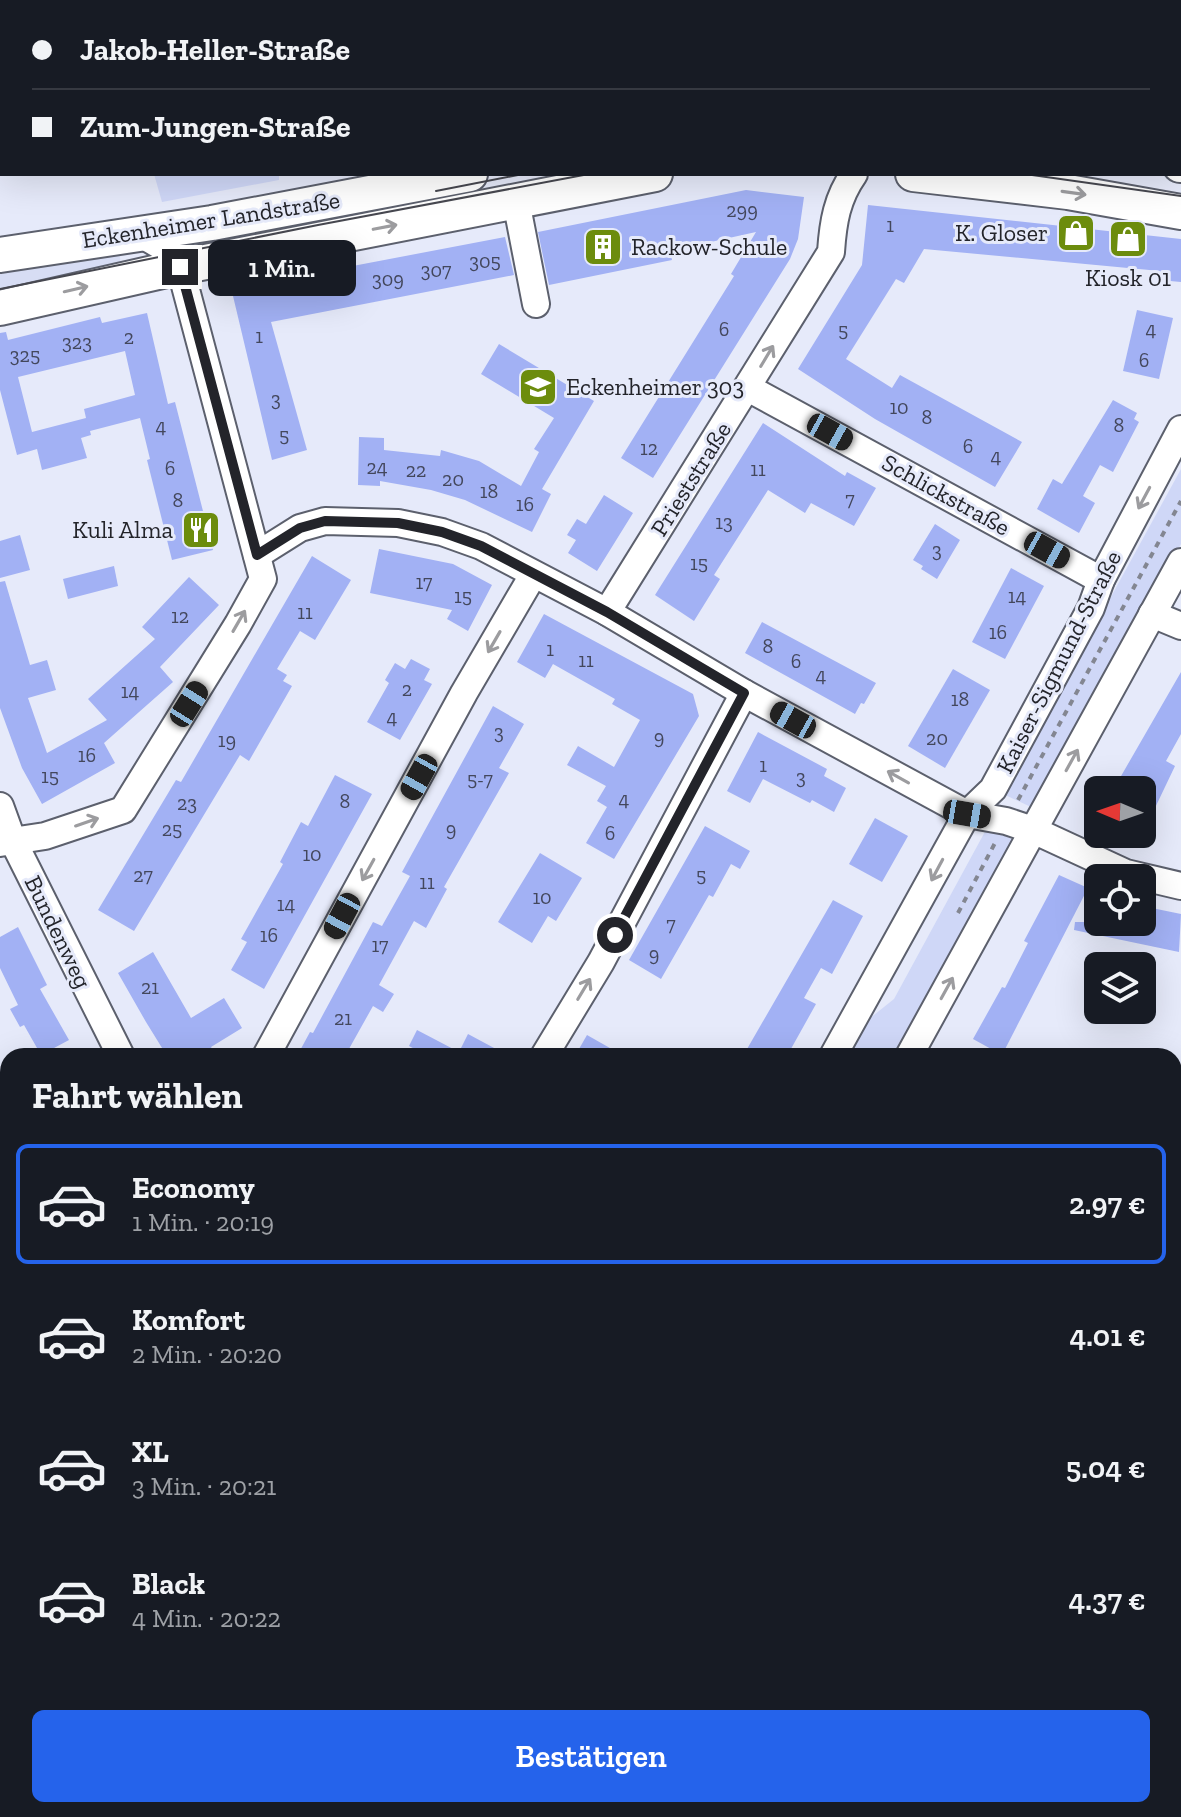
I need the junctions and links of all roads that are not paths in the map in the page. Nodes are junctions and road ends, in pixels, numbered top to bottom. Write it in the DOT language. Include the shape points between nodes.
graph roads {
  1 [pos="459,176"];
  2 [pos="645,176"];
  3 [pos="853,176"];
  4 [pos="930,176"];
  5 [pos="516,201"];
  6 [pos="1181,212"];
  7 [pos="139,233"];
  8 [pos="0,255"];
  9 [pos="180,267"];
  10 [pos="536,304"];
  11 [pos="0,308"];
  12 [pos="748,388"];
  13 [pos="1181,429"];
  14 [pos="257,555"];
  15 [pos="1181,562"];
  16 [pos="533,575"];
  17 [pos="1101,580"];
  18 [pos="607,612"];
  19 [pos="1152,614"];
  20 [pos="1181,626"];
  21 [pos="744,693"];
  22 [pos="0,806"];
  23 [pos="967,814"];
  24 [pos="1033,830"];
  25 [pos="6,841"];
  26 [pos="1181,886"];
  27 [pos="111,1048"];
  28 [pos="270,1048"];
  29 [pos="549,1048"];
  30 [pos="837,1048"];
  31 [pos="913,1048"];
  1 -- 7 [label="main road, Eckenheimer Landstraße"];
  2 -- 5 [label="main road, Eckenheimer Landstraße"];
  12 -- 3 [label="street, Prieststraße, one-way" via="831,252 833,220"];
  4 -- 6 [label="main road, one-way"];
  9 -- 5 [label="main road, Eckenheimer Landstraße, one-way"];
  5 -- 10 [label="street"];
  7 -- 8 [label="main road, Eckenheimer Landstraße"];
  7 -- 9 [label="street" via="161,246"];
  11 -- 9 [label="main road, Eckenheimer Landstraße, one-way"];
  9 -- 14 [label="street"];
  12 -- 17 [label="street, Schlickstraße"];
  12 -- 18 [label="street, Prieststraße"];
  13 -- 17 [label="street, Kaiser-Sigmund-Straße, one-way"];
  14 -- 16 [label="street" via="300,528 325,521 398,523 481,546"];
  25 -- 14 [label="street, one-way" via="45,836 123,810 263,579"];
  15 -- 19 [label="street"];
  16 -- 18 [label="street"];
  16 -- 28 [label="street, one-way"];
  17 -- 23 [label="street, Kaiser-Sigmund-Straße" via="993,789"];
  18 -- 21 [label="street"];
  19 -- 20 [label="street"];
  24 -- 19 [label="street, one-way"];
  23 -- 21 [label="street, one-way"];
  29 -- 21 [label="street, one-way" via="601,962"];
  22 -- 25 [label="street, Bundenweg"];
  23 -- 24 [label="street"];
  23 -- 30 [label="street, Kaiser-Sigmund-Straße, one-way"];
  24 -- 26 [label="street" via="1126,873"];
  31 -- 24 [label="street, one-way"];
  25 -- 27 [label="street, Bundenweg"];
}
